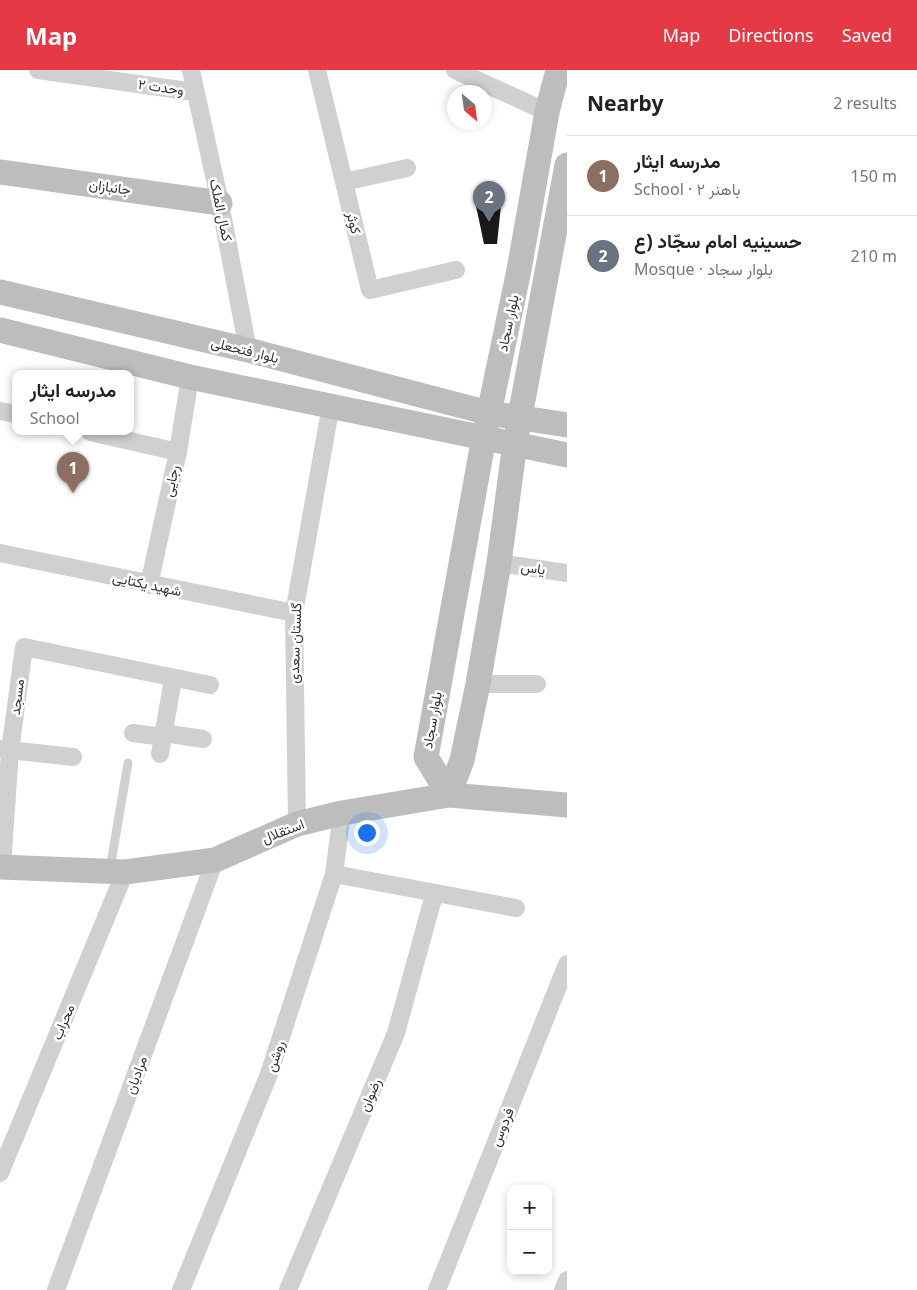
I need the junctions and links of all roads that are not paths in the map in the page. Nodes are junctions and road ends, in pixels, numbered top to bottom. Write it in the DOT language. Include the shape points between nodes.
graph roads {
  1 [pos="38,70"];
  2 [pos="192,70"];
  3 [pos="317,70"];
  4 [pos="455,70"];
  5 [pos="558,70"];
  6 [pos="195,92"];
  7 [pos="547,112"];
  8 [pos="567,165"];
  9 [pos="407,168"];
  10 [pos="0,172"];
  11 [pos="344,182"];
  12 [pos="220,202"];
  13 [pos="456,270"];
  14 [pos="519,270"];
  15 [pos="546,278"];
  16 [pos="0,292"];
  17 [pos="0,330"];
  18 [pos="248,350"];
  19 [pos="190,377"];
  20 [pos="331,405"];
  21 [pos="489,413"];
  22 [pos="521,416"];
  23 [pos="567,425"];
  24 [pos="103,435"];
  25 [pos="484,437"];
  26 [pos="515,443"];
  27 [pos="178,452"];
  28 [pos="567,455"];
  29 [pos="0,553"];
  30 [pos="499,563"];
  31 [pos="567,573"];
  32 [pos="149,585"];
  33 [pos="294,613"];
  34 [pos="172,679"];
  35 [pos="478,684"];
  36 [pos="537,684"];
  37 [pos="210,685"];
  38 [pos="133,732"];
  39 [pos="204,739"];
  40 [pos="162,741"];
  41 [pos="5,750"];
  42 [pos="73,758"];
  43 [pos="128,763"];
  44 [pos="449,795"];
  45 [pos="567,805"];
  46 [pos="342,813"];
  47 [pos="297,824"];
  48 [pos="215,860"];
  49 [pos="1,867"];
  50 [pos="118,871"];
  51 [pos="334,874"];
  52 [pos="434,894"];
  53 [pos="516,908"];
  54 [pos="567,964"];
  55 [pos="0,1173"];
  56 [pos="567,1280"];
  57 [pos="56,1290"];
  58 [pos="181,1290"];
  59 [pos="288,1290"];
  60 [pos="437,1290"];
  61 [pos="563,1290"];
  1 -- 6 [label="street, وحدت ۲"];
  2 -- 6 [label="street, کمال الملک"];
  3 -- 11 [label="street, کوثر"];
  4 -- 7 [label="street"];
  5 -- 7 [label="street, بلوار سجاد"];
  6 -- 12 [label="street, کمال الملک"];
  7 -- 14 [label="street, بلوار سجاد"];
  8 -- 15 [label="street, بلوار سجاد"];
  9 -- 11 [label="street"];
  10 -- 12 [label="street, جانبازان"];
  11 -- 13 [label="street, کوثر" via="370,290"];
  12 -- 18 [label="street, کمال الملک"];
  14 -- 15 [label="street"];
  14 -- 21 [label="street, بلوار سجاد"];
  15 -- 22 [label="street, بلوار سجاد"];
  16 -- 18 [label="street, بلوار فتحعلی"];
  17 -- 19 [label="street"];
  18 -- 21 [label="street, بلوار فتحعلی"];
  19 -- 20 [label="street"];
  19 -- 27 [label="street, رجایی"];
  20 -- 25 [label="street"];
  20 -- 33 [label="street, گلستان سعدی"];
  21 -- 22 [label="street, بلوار فتحعلی"];
  21 -- 25 [label="street, بلوار سجاد"];
  22 -- 23 [label="street"];
  22 -- 26 [label="street, بلوار سجاد"];
  24 -- 27 [label="street"];
  25 -- 26 [label="street"];
  25 -- 44 [label="street, بلوار سجاد" via="426,756"];
  26 -- 28 [label="street"];
  26 -- 30 [label="street, بلوار سجاد"];
  27 -- 32 [label="street, رجایی"];
  29 -- 32 [label="street, شهید یکتایی"];
  30 -- 31 [label="street, یاس"];
  30 -- 35 [label="street, بلوار سجاد"];
  32 -- 33 [label="street, شهید یکتایی"];
  33 -- 47 [label="street, گلستان سعدی"];
  34 -- 37 [label="street"];
  34 -- 40 [label="street"];
  34 -- 41 [label="street, مسجد" via="24,647"];
  35 -- 36 [label="street"];
  35 -- 44 [label="street, بلوار سجاد" via="462,760"];
  38 -- 40 [label="street"];
  39 -- 40 [label="street"];
  41 -- 42 [label="street"];
  41 -- 49 [label="street, مسجد"];
  43 -- 50 [label="lane"];
  44 -- 45 [label="street, استقلال"];
  44 -- 46 [label="street, استقلال"];
  46 -- 47 [label="street, استقلال"];
  46 -- 51 [label="street, روشن"];
  47 -- 48 [label="street, استقلال"];
  48 -- 50 [label="street, استقلال"];
  48 -- 57 [label="street, مرادیان"];
  49 -- 50 [label="street, استقلال"];
  50 -- 55 [label="street, محراب"];
  51 -- 52 [label="street"];
  51 -- 58 [label="street, روشن" via="269,1074"];
  52 -- 53 [label="street"];
  52 -- 59 [label="street, رضوان" via="396,1033"];
  54 -- 60 [label="street, فردوس"];
  56 -- 61 [label="street"];
}
